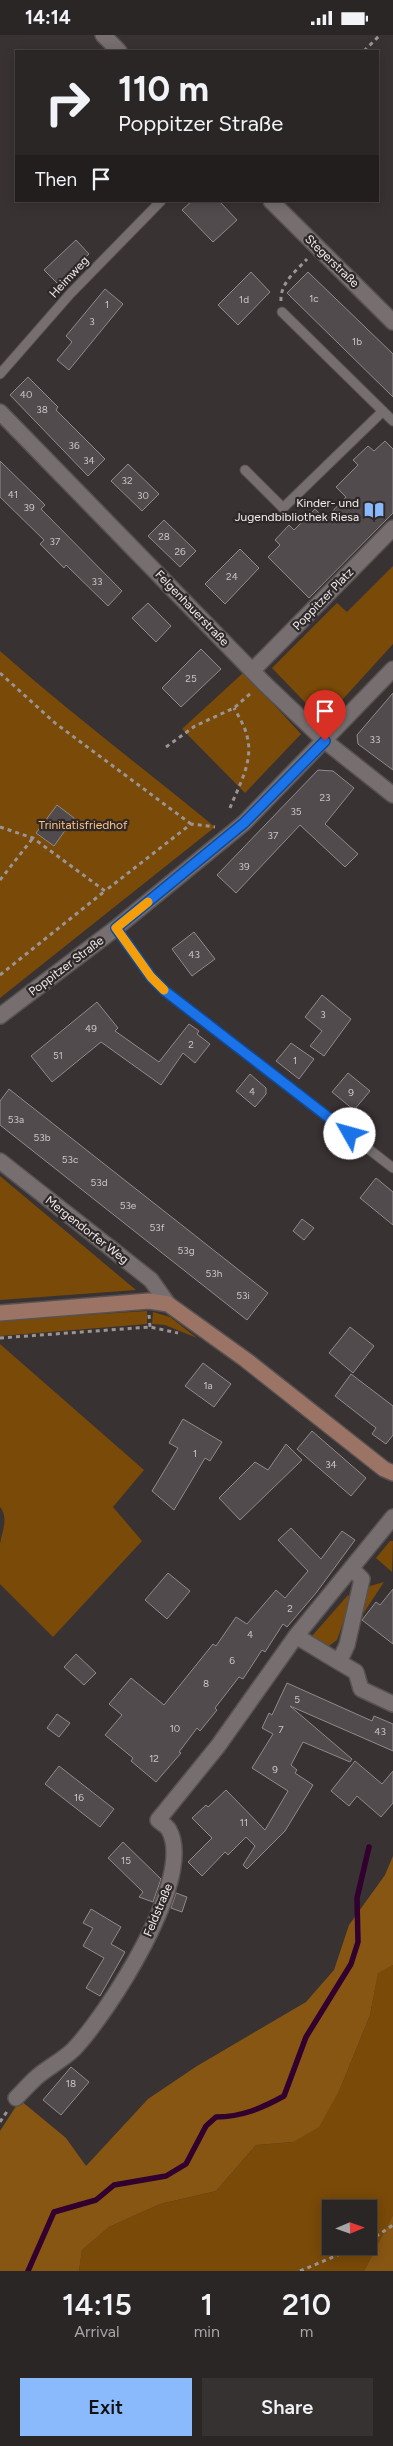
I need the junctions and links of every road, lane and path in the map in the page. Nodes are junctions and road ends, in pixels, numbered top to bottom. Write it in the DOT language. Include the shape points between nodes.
graph roads {
  1 [pos="103,35"];
  2 [pos="380,35"];
  3 [pos="118,50"];
  4 [pos="365,50"];
  5 [pos="161,202"];
  6 [pos="271,202"];
  7 [pos="318,248"];
  8 [pos="282,312"];
  9 [pos="393,322"];
  10 [pos="0,374"];
  11 [pos="383,411"];
  12 [pos="0,412"];
  13 [pos="393,421"];
  14 [pos="245,470"];
  15 [pos="393,527"];
  16 [pos="393,669"];
  17 [pos="252,671"];
  18 [pos="0,673"];
  19 [pos="264,683"];
  20 [pos="234,708"];
  21 [pos="325,741"];
  22 [pos="166,747"];
  23 [pos="393,795"];
  24 [pos="230,808"];
  25 [pos="244,823"];
  26 [pos="191,824"];
  27 [pos="0,827"];
  28 [pos="33,839"];
  29 [pos="0,879"];
  30 [pos="105,891"];
  31 [pos="116,928"];
  32 [pos="0,975"];
  33 [pos="0,1016"];
  34 [pos="0,1161"];
  35 [pos="393,1168"];
  36 [pos="168,1304"];
  37 [pos="0,1313"];
  38 [pos="150,1327"];
  39 [pos="0,1338"];
  40 [pos="393,1473"];
  41 [pos="393,1517"];
  42 [pos="352,1569"];
  43 [pos="296,1636"];
  44 [pos="339,1662"];
  45 [pos="393,1703"];
  46 [pos="16,2098"];
  47 [pos="393,2225"];
  48 [pos="378,2235"];
  49 [pos="337,2255"];
  50 [pos="300,2271"];
  1 -- 3 [label="street"];
  2 -- 4 [label="path"];
  5 -- 10 [label="lane, Heimweg" via="70,293"];
  6 -- 7 [label="street, Stegerstraße"];
  7 -- 8 [label="path" via="286,281 281,295"];
  7 -- 9 [label="street, Stegerstraße"];
  8 -- 11 [label="lane"];
  11 -- 13 [label="lane"];
  11 -- 14 [label="lane" via="283,508"];
  12 -- 17 [label="street, Felgenhauerstraße"];
  15 -- 17 [label="street, Poppitzer Platz"];
  16 -- 21 [label="street, Poppitzer Straße"];
  17 -- 19 [label="street, Felgenhauerstraße"];
  18 -- 26 [label="path" via="55,723"];
  19 -- 20 [label="path"];
  19 -- 21 [label="street, Felgenhauerstraße"];
  20 -- 22 [label="path" via="195,726"];
  20 -- 24 [label="path" via="247,735 250,753"];
  21 -- 23 [label="street, Felgenhauerstraße"];
  21 -- 25 [label="street, Poppitzer Straße"];
  25 -- 26 [label="path" via="215,827"];
  25 -- 31 [label="street, Poppitzer Straße"];
  26 -- 30 [label="path"];
  27 -- 28 [label="path"];
  28 -- 29 [label="path"];
  28 -- 30 [label="path"];
  30 -- 32 [label="path"];
  31 -- 33 [label="street, Poppitzer Straße"];
  31 -- 35 [label="lane" via="165,991"];
  34 -- 36 [label="street, Mergendorfer Weg" via="151,1280"];
  36 -- 37 [label="main road" via="149,1301"];
  36 -- 40 [label="main road"];
  38 -- 39 [label="path"];
  41 -- 42 [label="street, Feldstraße"];
  42 -- 43 [label="street, Feldstraße"];
  42 -- 44 [label="street" via="362,1579 347,1645"];
  43 -- 44 [label="street"];
  43 -- 46 [label="street, Feldstraße" via="218,1746 158,1820 169,1829 174,1849 171,1877 154,1925 116,1992 72,2051"];
  44 -- 45 [label="street" via="356,1672 361,1689"];
  47 -- 48 [label="path"];
  49 -- 50 [label="path"];
}
